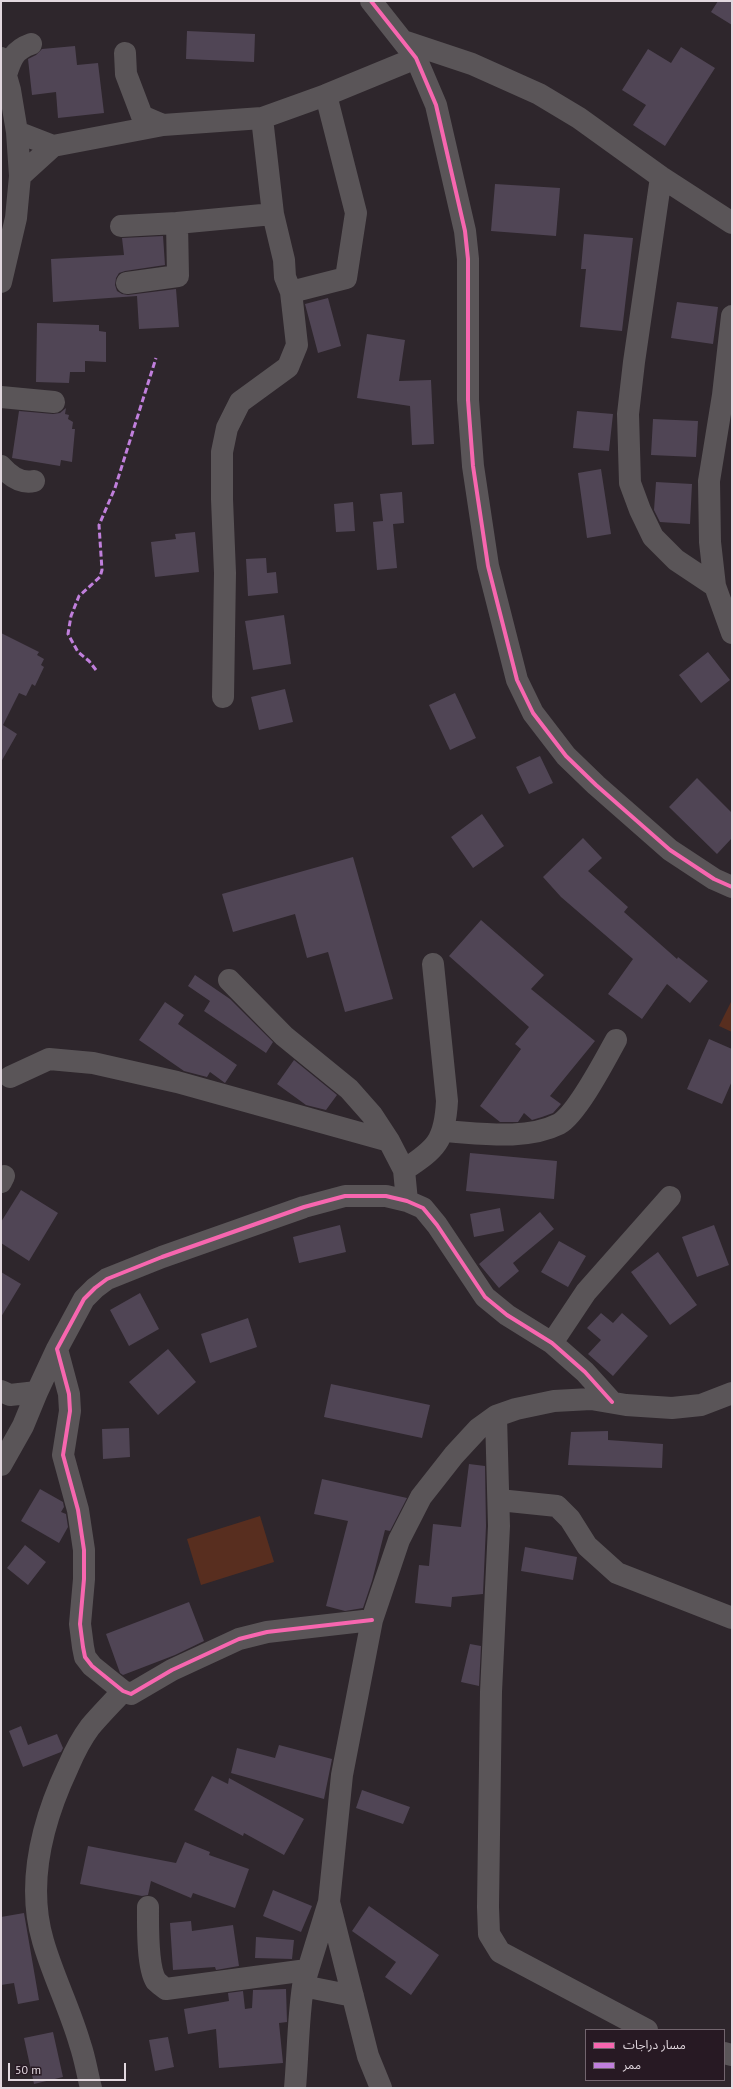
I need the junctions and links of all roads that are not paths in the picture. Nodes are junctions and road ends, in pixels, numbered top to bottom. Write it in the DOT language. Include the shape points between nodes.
graph roads {
  1 [pos="371,1"];
  2 [pos="31,44"];
  3 [pos="410,49"];
  4 [pos="125,53"];
  5 [pos="3,66"];
  6 [pos="326,95"];
  7 [pos="262,118"];
  8 [pos="163,124"];
  9 [pos="17,132"];
  10 [pos="53,146"];
  11 [pos="20,176"];
  12 [pos="661,177"];
  13 [pos="273,214"];
  14 [pos="177,223"];
  15 [pos="732,223"];
  16 [pos="120,226"];
  17 [pos="1,282"];
  18 [pos="127,283"];
  19 [pos="291,292"];
  20 [pos="732,316"];
  21 [pos="728,393"];
  22 [pos="1,397"];
  23 [pos="54,402"];
  24 [pos="1,466"];
  25 [pos="34,481"];
  26 [pos="715,586"];
  27 [pos="732,633"];
  28 [pos="223,698"];
  29 [pos="732,887"];
  30 [pos="433,964"];
  31 [pos="229,980"];
  32 [pos="616,1040"];
  33 [pos="10,1077"];
  34 [pos="443,1131"];
  35 [pos="389,1141"];
  36 [pos="404,1170"];
  37 [pos="670,1197"];
  38 [pos="407,1201"];
  39 [pos="552,1343"];
  40 [pos="57,1350"];
  41 [pos="1,1391"];
  42 [pos="37,1392"];
  43 [pos="732,1393"];
  44 [pos="612,1402"];
  45 [pos="496,1416"];
  46 [pos="1,1465"];
  47 [pos="498,1500"];
  48 [pos="732,1618"];
  49 [pos="372,1620"];
  50 [pos="123,1691"];
  51 [pos="329,1902"];
  52 [pos="148,1907"];
  53 [pos="305,1978"];
  54 [pos="353,1996"];
  55 [pos="645,2029"];
  56 [pos="91,2088"];
  57 [pos="295,2088"];
  58 [pos="381,2088"];
  1 -- 3 [label="street"];
  2 -- 5 [label="street" via="21,48"];
  3 -- 6 [label="street"];
  3 -- 12 [label="street" via="472,64 539,94 579,118"];
  3 -- 29 [label="street" via="436,105 465,231 468,259 468,400 473,466 488,566 517,680 533,713 566,756 596,785 670,850 714,879"];
  4 -- 8 [label="street" via="126,74 142,116"];
  5 -- 9 [label="street"];
  6 -- 7 [label="street"];
  6 -- 19 [label="street" via="356,213 346,278"];
  7 -- 8 [label="street"];
  7 -- 13 [label="street"];
  8 -- 10 [label="street"];
  9 -- 10 [label="street"];
  9 -- 11 [label="street"];
  10 -- 11 [label="street"];
  11 -- 17 [label="street" via="16,218"];
  12 -- 15 [label="street"];
  12 -- 26 [label="street" via="629,407 630,483 653,537 676,560"];
  13 -- 14 [label="street"];
  13 -- 19 [label="street" via="284,260 285,277"];
  14 -- 16 [label="street"];
  14 -- 18 [label="street" via="178,276"];
  19 -- 28 [label="street" via="297,345 288,367 240,402 227,428 222,452 225,573"];
  20 -- 21 [label="street"];
  21 -- 26 [label="street" via="709,481 710,542"];
  22 -- 23 [label="street"];
  24 -- 25 [label="street" via="18,480"];
  26 -- 27 [label="street"];
  30 -- 34 [label="street" via="447,1102"];
  31 -- 35 [label="street" via="284,1036 349,1089 372,1115"];
  32 -- 34 [label="street" via="594,1080 560,1123 540,1130 515,1134"];
  33 -- 35 [label="street" via="49,1059 93,1063 177,1082"];
  34 -- 36 [label="street" via="430,1153"];
  35 -- 36 [label="street"];
  36 -- 38 [label="street"];
  37 -- 39 [label="street" via="586,1292"];
  38 -- 39 [label="street" via="423,1208 438,1225 485,1298"];
  38 -- 40 [label="street" via="386,1196 345,1196 304,1207 107,1279 94,1288 84,1300"];
  39 -- 44 [label="street" via="585,1372"];
  40 -- 42 [label="street"];
  40 -- 50 [label="street" via="69,1394 70,1411 63,1455 78,1510 84,1550 80,1634 86,1657 92,1666"];
  41 -- 42 [label="street" via="10,1395"];
  42 -- 46 [label="street" via="23,1426"];
  43 -- 44 [label="street" via="701,1405 672,1408"];
  44 -- 45 [label="street" via="591,1399 554,1401"];
  45 -- 47 [label="street"];
  45 -- 49 [label="street" via="478,1429 421,1497 400,1540"];
  47 -- 48 [label="street" via="557,1506 570,1519 587,1546 617,1573"];
  47 -- 55 [label="street" via="491,1692 489,1934 500,1952"];
  49 -- 50 [label="street" via="267,1632 239,1639 172,1670 134,1693 128,1694"];
  49 -- 51 [label="street" via="342,1775"];
  50 -- 56 [label="street" via="89,1728 76,1749 45,1825 37,1878 37,1903 42,1940 80,2044"];
  51 -- 53 [label="street"];
  51 -- 54 [label="street"];
  52 -- 53 [label="street" via="147,1934 152,1963 156,1981 166,1989"];
  53 -- 54 [label="street"];
  53 -- 57 [label="street" via="299,2010"];
  54 -- 58 [label="street" via="368,2056"];
}
